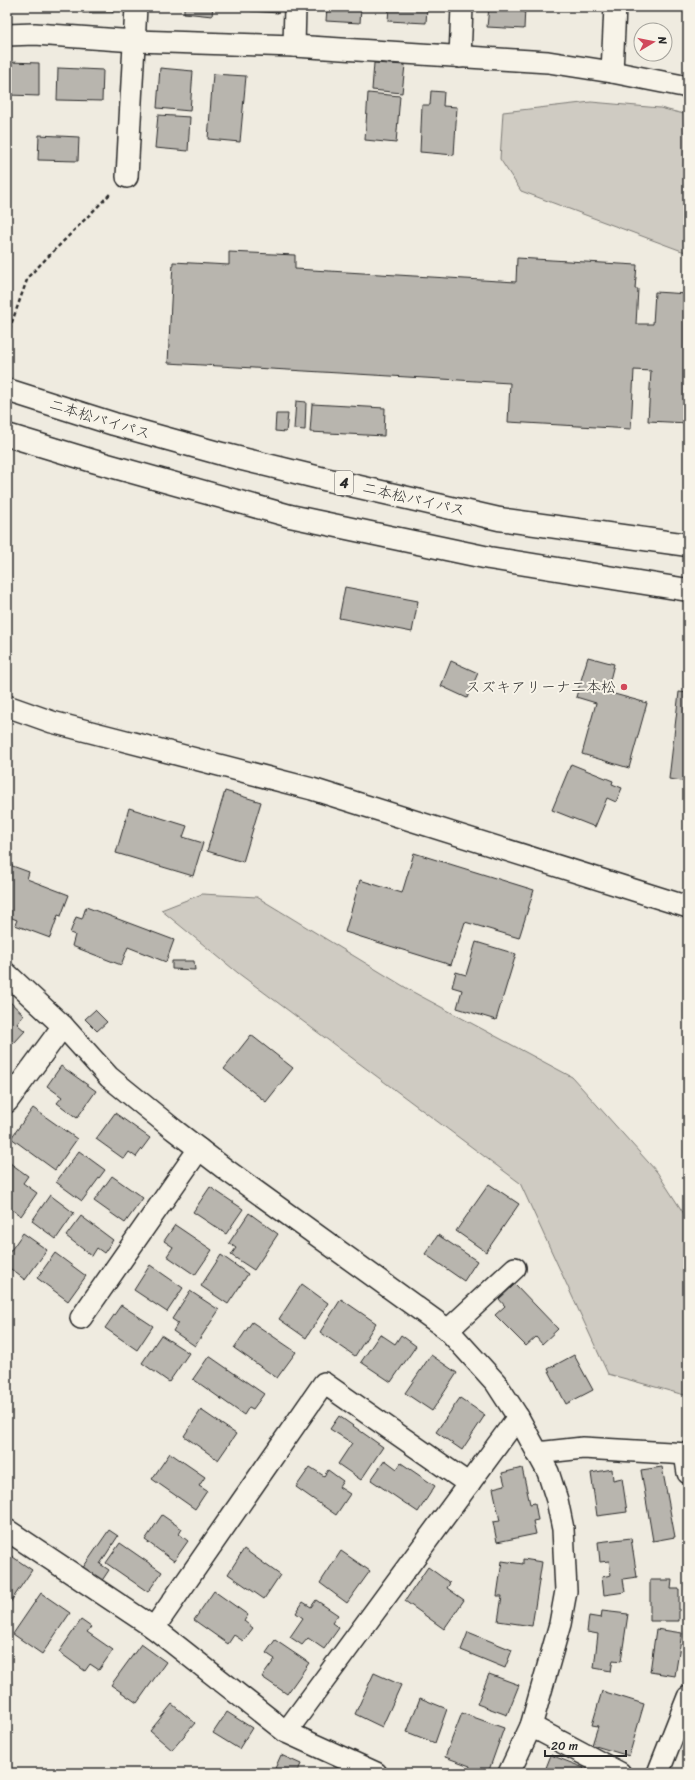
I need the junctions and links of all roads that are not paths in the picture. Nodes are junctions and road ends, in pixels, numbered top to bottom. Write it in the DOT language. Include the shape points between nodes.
graph roads {
  1 [pos="136,7"];
  2 [pos="295,7"];
  3 [pos="462,7"];
  4 [pos="616,7"];
  5 [pos="7,35"];
  6 [pos="135,41"];
  7 [pos="294,46"];
  8 [pos="460,57"];
  9 [pos="612,72"];
  10 [pos="688,88"];
  11 [pos="126,177"];
  12 [pos="7,390"];
  13 [pos="7,435"];
  14 [pos="688,545"];
  15 [pos="688,590"];
  16 [pos="7,706"];
  17 [pos="688,906"];
  18 [pos="7,974"];
  19 [pos="63,1026"];
  20 [pos="7,1102"];
  21 [pos="199,1149"];
  22 [pos="515,1268"];
  23 [pos="81,1318"];
  24 [pos="448,1330"];
  25 [pos="518,1417"];
  26 [pos="537,1453"];
  27 [pos="687,1460"];
  28 [pos="469,1484"];
  29 [pos="7,1530"];
  30 [pos="154,1628"];
  31 [pos="688,1697"];
  32 [pos="531,1726"];
  33 [pos="286,1732"];
  34 [pos="376,1773"];
  35 [pos="509,1773"];
  36 [pos="620,1773"];
  37 [pos="658,1773"];
  1 -- 6 [label="street"];
  2 -- 7 [label="street"];
  3 -- 8 [label="street"];
  4 -- 9 [label="street"];
  5 -- 6 [label="street" via="35,34"];
  6 -- 7 [label="street"];
  6 -- 11 [label="street"];
  7 -- 8 [label="street"];
  8 -- 9 [label="street" via="548,62"];
  9 -- 10 [label="street"];
  12 -- 14 [label="highway, 二本松バイパス / 4" via="114,424 222,454 402,497 499,519"];
  13 -- 15 [label="highway" via="290,516 488,558"];
  16 -- 17 [label="street" via="52,722 312,789"];
  18 -- 19 [label="street"];
  19 -- 20 [label="street"];
  19 -- 21 [label="street" via="109,1077"];
  21 -- 23 [label="street"];
  21 -- 24 [label="street"];
  22 -- 24 [label="street"];
  24 -- 25 [label="street" via="496,1383"];
  25 -- 26 [label="street"];
  25 -- 28 [label="street"];
  26 -- 27 [label="street" via="583,1448"];
  26 -- 32 [label="street" via="548,1472 563,1529 566,1591 560,1624"];
  28 -- 30 [label="street" via="324,1383"];
  28 -- 33 [label="street"];
  29 -- 30 [label="street"];
  30 -- 33 [label="street"];
  31 -- 37 [label="street"];
  32 -- 35 [label="street"];
  32 -- 36 [label="street"];
  33 -- 34 [label="street"];
}
